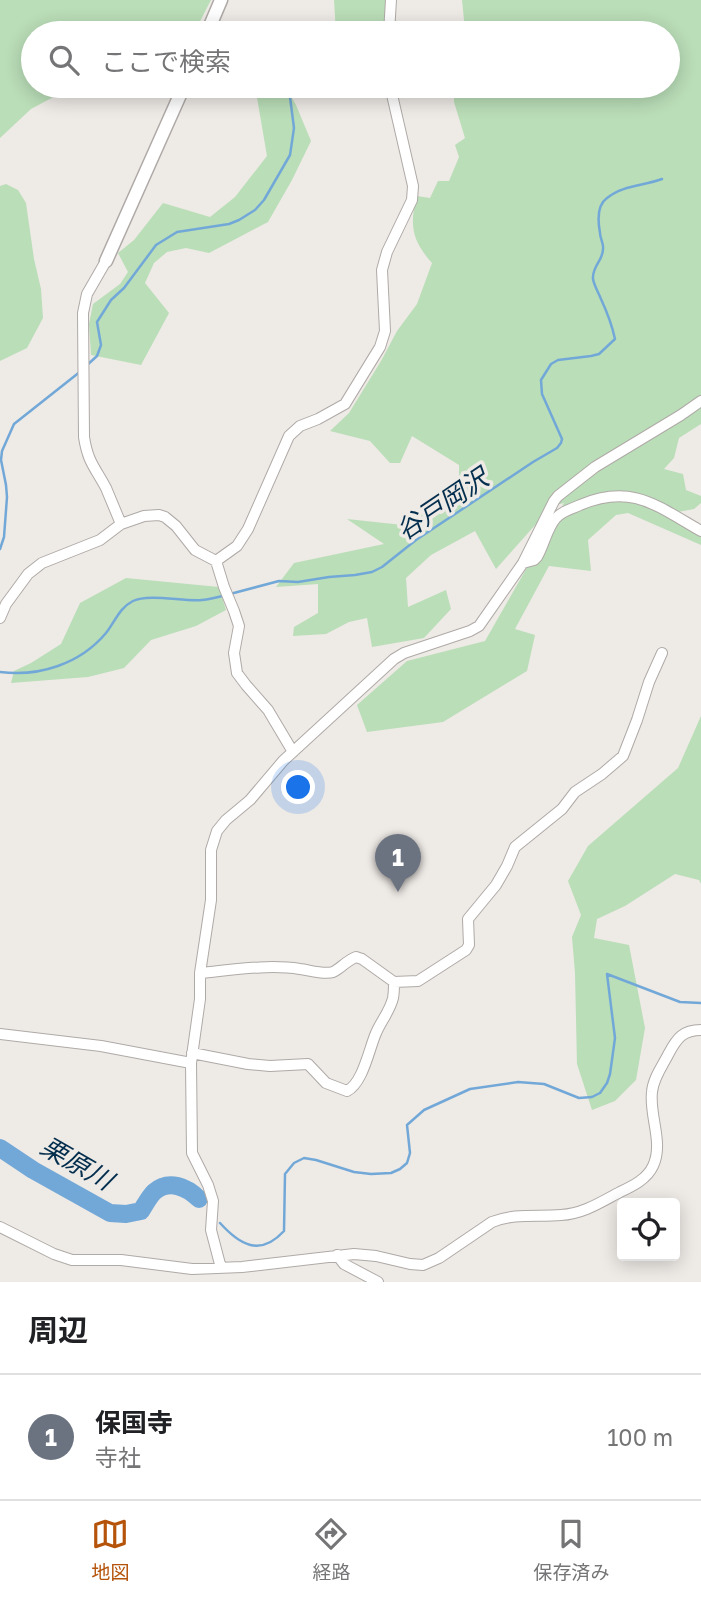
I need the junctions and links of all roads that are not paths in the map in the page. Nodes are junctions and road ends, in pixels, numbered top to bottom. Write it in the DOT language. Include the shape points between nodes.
graph roads {
  1 [pos="221,0"];
  2 [pos="391,0"];
  3 [pos="212,21"];
  4 [pos="390,21"];
  5 [pos="179,98"];
  6 [pos="393,98"];
  7 [pos="106,261"];
  8 [pos="701,401"];
  9 [pos="121,524"];
  10 [pos="701,531"];
  11 [pos="216,561"];
  12 [pos="523,564"];
  13 [pos="0,618"];
  14 [pos="662,653"];
  15 [pos="293,752"];
  16 [pos="200,973"];
  17 [pos="394,982"];
  18 [pos="701,1030"];
  19 [pos="0,1034"];
  20 [pos="192,1058"];
  21 [pos="0,1227"];
  22 [pos="337,1255"];
  23 [pos="221,1268"];
  24 [pos="191,1269"];
  25 [pos="195,1282"];
  26 [pos="378,1282"];
  1 -- 3 [label="street"];
  2 -- 4 [label="street"];
  5 -- 7 [label="street"];
  6 -- 11 [label="street" via="413,186 412,200 382,270 385,331 380,348 345,404 289,436 248,529 237,546"];
  7 -- 9 [label="street" via="87,294 83,313 85,437 86,453"];
  8 -- 12 [label="street" via="564,491 554,501"];
  9 -- 11 [label="street" via="144,516 165,517 195,550"];
  9 -- 13 [label="street" via="100,540 43,563 28,574"];
  10 -- 12 [label="street" via="645,500 603,497 559,515 537,557"];
  11 -- 15 [label="street" via="239,626 234,653 237,673 268,710"];
  12 -- 15 [label="street" via="479,626 399,656"];
  14 -- 17 [label="street" via="623,756 515,847 496,886 468,919 466,950 418,981"];
  15 -- 16 [label="street" via="217,831 211,850 211,900"];
  16 -- 17 [label="street" via="291,967 332,972 356,957"];
  16 -- 20 [label="street"];
  17 -- 20 [label="street" via="391,1005 363,1068 347,1091 327,1083 308,1064 248,1065"];
  18 -- 22 [label="street" via="678,1037 655,1079 651,1097 656,1158 636,1184 574,1213 502,1218 423,1265 376,1256"];
  19 -- 20 [label="street"];
  20 -- 23 [label="street" via="192,1153 213,1201 211,1230"];
  21 -- 24 [label="street" via="72,1260 121,1260"];
  22 -- 23 [label="street"];
  22 -- 26 [label="street" via="344,1264"];
  23 -- 24 [label="street"];
  24 -- 25 [label="street"];
}
